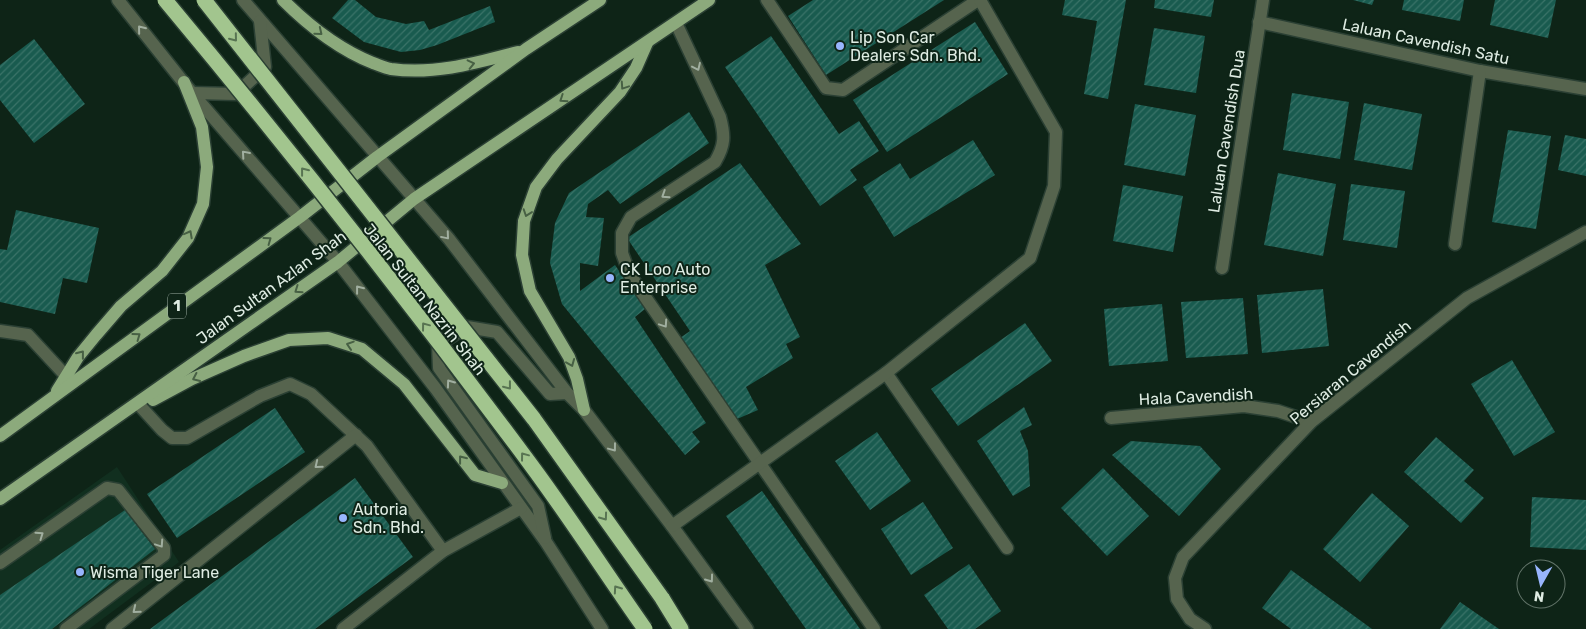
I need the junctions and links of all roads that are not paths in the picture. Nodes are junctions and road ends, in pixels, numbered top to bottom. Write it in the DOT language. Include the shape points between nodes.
graph roads {
  1 [pos="118,0"];
  2 [pos="165,0"];
  3 [pos="204,0"];
  4 [pos="243,0"];
  5 [pos="283,0"];
  6 [pos="600,0"];
  7 [pos="709,0"];
  8 [pos="767,0"];
  9 [pos="979,0"];
  10 [pos="1263,0"];
  11 [pos="260,21"];
  12 [pos="1259,22"];
  13 [pos="676,23"];
  14 [pos="647,43"];
  15 [pos="526,50"];
  16 [pos="1480,70"];
  17 [pos="188,87"];
  18 [pos="1586,89"];
  19 [pos="378,157"];
  20 [pos="414,199"];
  21 [pos="300,217"];
  22 [pos="1586,232"];
  23 [pos="1455,244"];
  24 [pos="338,262"];
  25 [pos="1222,268"];
  26 [pos="0,330"];
  27 [pos="886,373"];
  28 [pos="66,376"];
  29 [pos="567,393"];
  30 [pos="55,396"];
  31 [pos="141,407"];
  32 [pos="584,410"];
  33 [pos="1111,418"];
  34 [pos="1312,422"];
  35 [pos="107,425"];
  36 [pos="356,435"];
  37 [pos="0,436"];
  38 [pos="759,464"];
  39 [pos="502,483"];
  40 [pos="0,499"];
  41 [pos="521,508"];
  42 [pos="672,526"];
  43 [pos="546,542"];
  44 [pos="1007,548"];
  45 [pos="443,551"];
  46 [pos="0,563"];
  47 [pos="662,598"];
  48 [pos="66,629"];
  49 [pos="112,629"];
  50 [pos="343,629"];
  51 [pos="602,629"];
  52 [pos="644,629"];
  53 [pos="681,629"];
  54 [pos="688,629"];
  55 [pos="747,629"];
  56 [pos="874,629"];
  57 [pos="1205,629"];
  17 -- 1 [label="street, one-way"];
  52 -- 2 [label="highway, Jalan Sultan Nazrin Shah, one-way, bridge" via="532,467 387,276"];
  3 -- 47 [label="highway, Jalan Sultan Nazrin Shah, one-way, bridge" via="534,419"];
  4 -- 11 [label="street"];
  5 -- 15 [label="main road, one-way" via="325,37 352,55 389,69 428,71 470,65"];
  6 -- 15 [label="main road"];
  7 -- 13 [label="main road, Jalan Sultan Azlan Shah"];
  8 -- 9 [label="street" via="826,88 843,90"];
  9 -- 27 [label="street" via="1056,132 1054,186 1030,258"];
  10 -- 12 [label="street, Laluan Cavendish Dua"];
  11 -- 17 [label="street" via="265,67 236,94"];
  11 -- 19 [label="street"];
  12 -- 16 [label="street, Laluan Cavendish Satu"];
  12 -- 25 [label="street, Laluan Cavendish Dua"];
  13 -- 14 [label="main road, Jalan Sultan Azlan Shah"];
  13 -- 38 [label="street, one-way" via="720,117 724,134 722,151 715,162 631,217 622,233 622,253 630,275"];
  14 -- 20 [label="main road, Jalan Sultan Azlan Shah, one-way"];
  14 -- 32 [label="main road, one-way" via="620,92 536,186 524,221 522,255 530,291 569,358"];
  15 -- 19 [label="main road"];
  16 -- 18 [label="street, Laluan Cavendish Satu"];
  16 -- 23 [label="street"];
  21 -- 17 [label="street, one-way"];
  28 -- 17 [label="main road, one-way" via="121,306 162,271 188,238 203,204 207,167 202,127"];
  19 -- 20 [label="street"];
  19 -- 21 [label="main road, 1"];
  20 -- 24 [label="main road, Jalan Sultan Azlan Shah"];
  20 -- 29 [label="street, one-way" via="449,239"];
  21 -- 24 [label="street"];
  30 -- 21 [label="main road, 1, one-way"];
  22 -- 34 [label="street, Persiaran Cavendish" via="1467,298"];
  24 -- 35 [label="main road, Jalan Sultan Azlan Shah, one-way"];
  39 -- 24 [label="street, one-way" via="436,389"];
  26 -- 28 [label="street" via="28,335"];
  27 -- 38 [label="street"];
  27 -- 44 [label="street"];
  28 -- 30 [label="main road"];
  29 -- 32 [label="street"];
  43 -- 29 [label="street, one-way" via="538,506 439,368 438,345 467,327 497,332 550,394"];
  30 -- 37 [label="main road, 1"];
  31 -- 35 [label="main road"];
  31 -- 36 [label="street" via="172,438 187,438 260,396 290,384 311,394"];
  39 -- 31 [label="main road, one-way" via="475,475 404,384 362,349 328,338 289,340 244,356"];
  32 -- 42 [label="street, one-way"];
  33 -- 34 [label="street, Hala Cavendish" via="1244,406 1278,411"];
  34 -- 57 [label="street, Persiaran Cavendish" via="1182,556 1175,578 1177,599 1190,619"];
  35 -- 40 [label="main road, Jalan Sultan Azlan Shah"];
  36 -- 45 [label="street"];
  36 -- 49 [label="street, one-way"];
  38 -- 42 [label="street"];
  38 -- 56 [label="street"];
  39 -- 41 [label="street"];
  41 -- 43 [label="street"];
  41 -- 45 [label="street"];
  42 -- 55 [label="street, one-way"];
  43 -- 51 [label="street"];
  45 -- 50 [label="street"];
  46 -- 48 [label="street, one-way" via="106,488 118,490 164,548 164,555"];
  47 -- 53 [label="highway, Jalan Sultan Nazrin Shah"];
  47 -- 54 [label="main road"];
}
